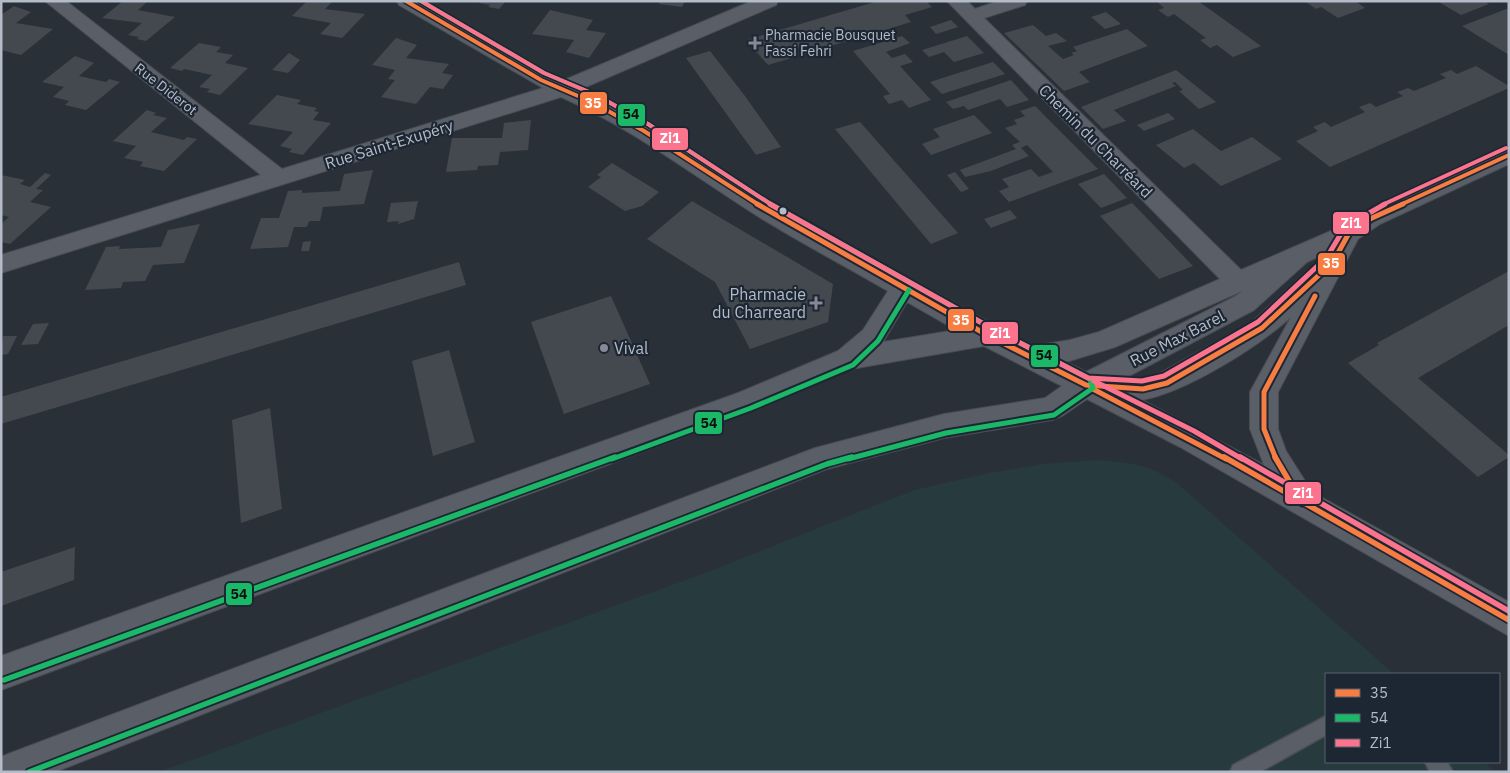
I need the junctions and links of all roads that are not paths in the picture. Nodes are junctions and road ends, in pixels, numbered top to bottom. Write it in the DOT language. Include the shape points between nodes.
graph roads {
  1 [pos="54,1"];
  2 [pos="406,1"];
  3 [pos="768,1"];
  4 [pos="1018,1"];
  5 [pos="963,9"];
  6 [pos="562,89"];
  7 [pos="1509,155"];
  8 [pos="279,178"];
  9 [pos="1349,233"];
  10 [pos="1300,254"];
  11 [pos="1333,262"];
  12 [pos="1,264"];
  13 [pos="1237,281"];
  14 [pos="902,287"];
  15 [pos="987,335"];
  16 [pos="1031,357"];
  17 [pos="848,359"];
  18 [pos="1086,385"];
  19 [pos="1302,503"];
  20 [pos="1509,620"];
  21 [pos="1,673"];
  22 [pos="1325,726"];
  23 [pos="8,772"];
  24 [pos="1240,772"];
  1 -- 8 [label="street, Rue Diderot"];
  2 -- 6 [label="street"];
  3 -- 6 [label="street, Rue Saint-Exupéry"];
  4 -- 5 [label="street"];
  5 -- 13 [label="street, Chemin du Charréard"];
  6 -- 8 [label="street, Rue Saint-Exupéry"];
  6 -- 14 [label="street" via="644,131 768,211"];
  7 -- 9 [label="street, Rue Max Barel" via="1372,218"];
  8 -- 12 [label="street, Rue Saint-Exupéry"];
  9 -- 10 [label="street, Rue Max Barel"];
  9 -- 11 [label="street, Rue Max Barel"];
  10 -- 13 [label="street, Rue Max Barel"];
  10 -- 18 [label="street, Rue Max Barel" via="1245,303"];
  11 -- 18 [label="street, Rue Max Barel" via="1262,328 1167,383 1143,389"];
  11 -- 19 [label="street, Rue Max Barel" via="1264,392 1264,429 1274,456"];
  13 -- 16 [label="street, Rue Max Barel" via="1106,340 1070,351"];
  14 -- 15 [label="street"];
  14 -- 17 [label="street" via="872,336"];
  15 -- 16 [label="street"];
  15 -- 17 [label="street"];
  16 -- 18 [label="street"];
  17 -- 21 [label="street" via="748,401"];
  18 -- 19 [label="street" via="1190,438"];
  18 -- 23 [label="street" via="1052,408 944,426 825,457"];
  19 -- 20 [label="street"];
  22 -- 24 [label="lane"];
}
